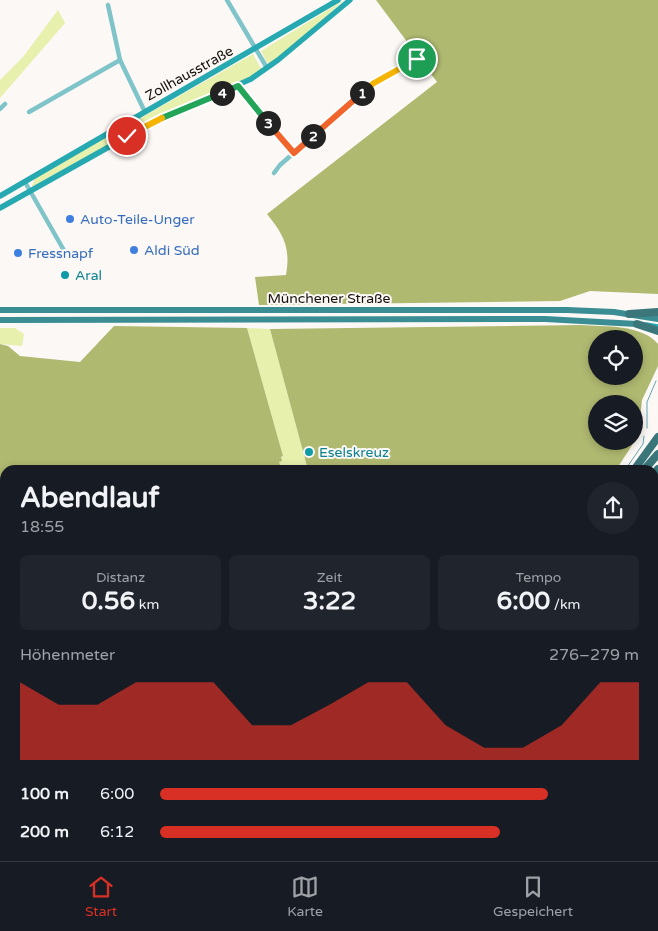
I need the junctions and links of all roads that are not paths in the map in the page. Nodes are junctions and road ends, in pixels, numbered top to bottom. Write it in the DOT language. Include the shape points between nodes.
graph roads {
  1 [pos="227,0"];
  2 [pos="338,0"];
  3 [pos="349,0"];
  4 [pos="108,5"];
  5 [pos="255,50"];
  6 [pos="424,54"];
  7 [pos="120,60"];
  8 [pos="267,68"];
  9 [pos="238,86"];
  10 [pos="5,104"];
  11 [pos="0,109"];
  12 [pos="29,112"];
  13 [pos="145,112"];
  14 [pos="294,153"];
  15 [pos="274,173"];
  16 [pos="25,182"];
  17 [pos="30,191"];
  18 [pos="0,196"];
  19 [pos="0,208"];
  20 [pos="66,254"];
  21 [pos="0,310"];
  22 [pos="658,312"];
  23 [pos="630,314"];
  24 [pos="658,319"];
  25 [pos="0,320"];
  26 [pos="637,324"];
  27 [pos="658,326"];
  28 [pos="658,331"];
  29 [pos="658,437"];
  30 [pos="658,454"];
  31 [pos="638,465"];
  32 [pos="648,465"];
  1 -- 5 [label="street"];
  2 -- 5 [label="main road, Zollhausstraße"];
  3 -- 8 [label="main road, Zollhausstraße"];
  4 -- 7 [label="street"];
  5 -- 8 [label="street"];
  5 -- 13 [label="main road, Zollhausstraße"];
  6 -- 14 [label="street" via="374,83"];
  7 -- 12 [label="street"];
  7 -- 13 [label="street"];
  8 -- 9 [label="main road, Zollhausstraße"];
  9 -- 14 [label="street"];
  9 -- 17 [label="main road, Zollhausstraße" via="146,126"];
  10 -- 11 [label="street"];
  13 -- 16 [label="main road, Zollhausstraße"];
  14 -- 15 [label="street"];
  16 -- 17 [label="street"];
  16 -- 18 [label="main road, Zollhausstraße"];
  17 -- 19 [label="main road, Zollhausstraße"];
  17 -- 20 [label="street"];
  21 -- 23 [label="main road, Münchener Straße" via="567,310"];
  22 -- 23 [label="highway"];
  23 -- 24 [label="main road, Münchener Straße"];
  25 -- 26 [label="main road, Münchener Straße" via="545,319"];
  26 -- 27 [label="main road, Münchener Straße"];
  26 -- 28 [label="highway"];
  29 -- 31 [label="highway"];
  30 -- 32 [label="highway"];
}
